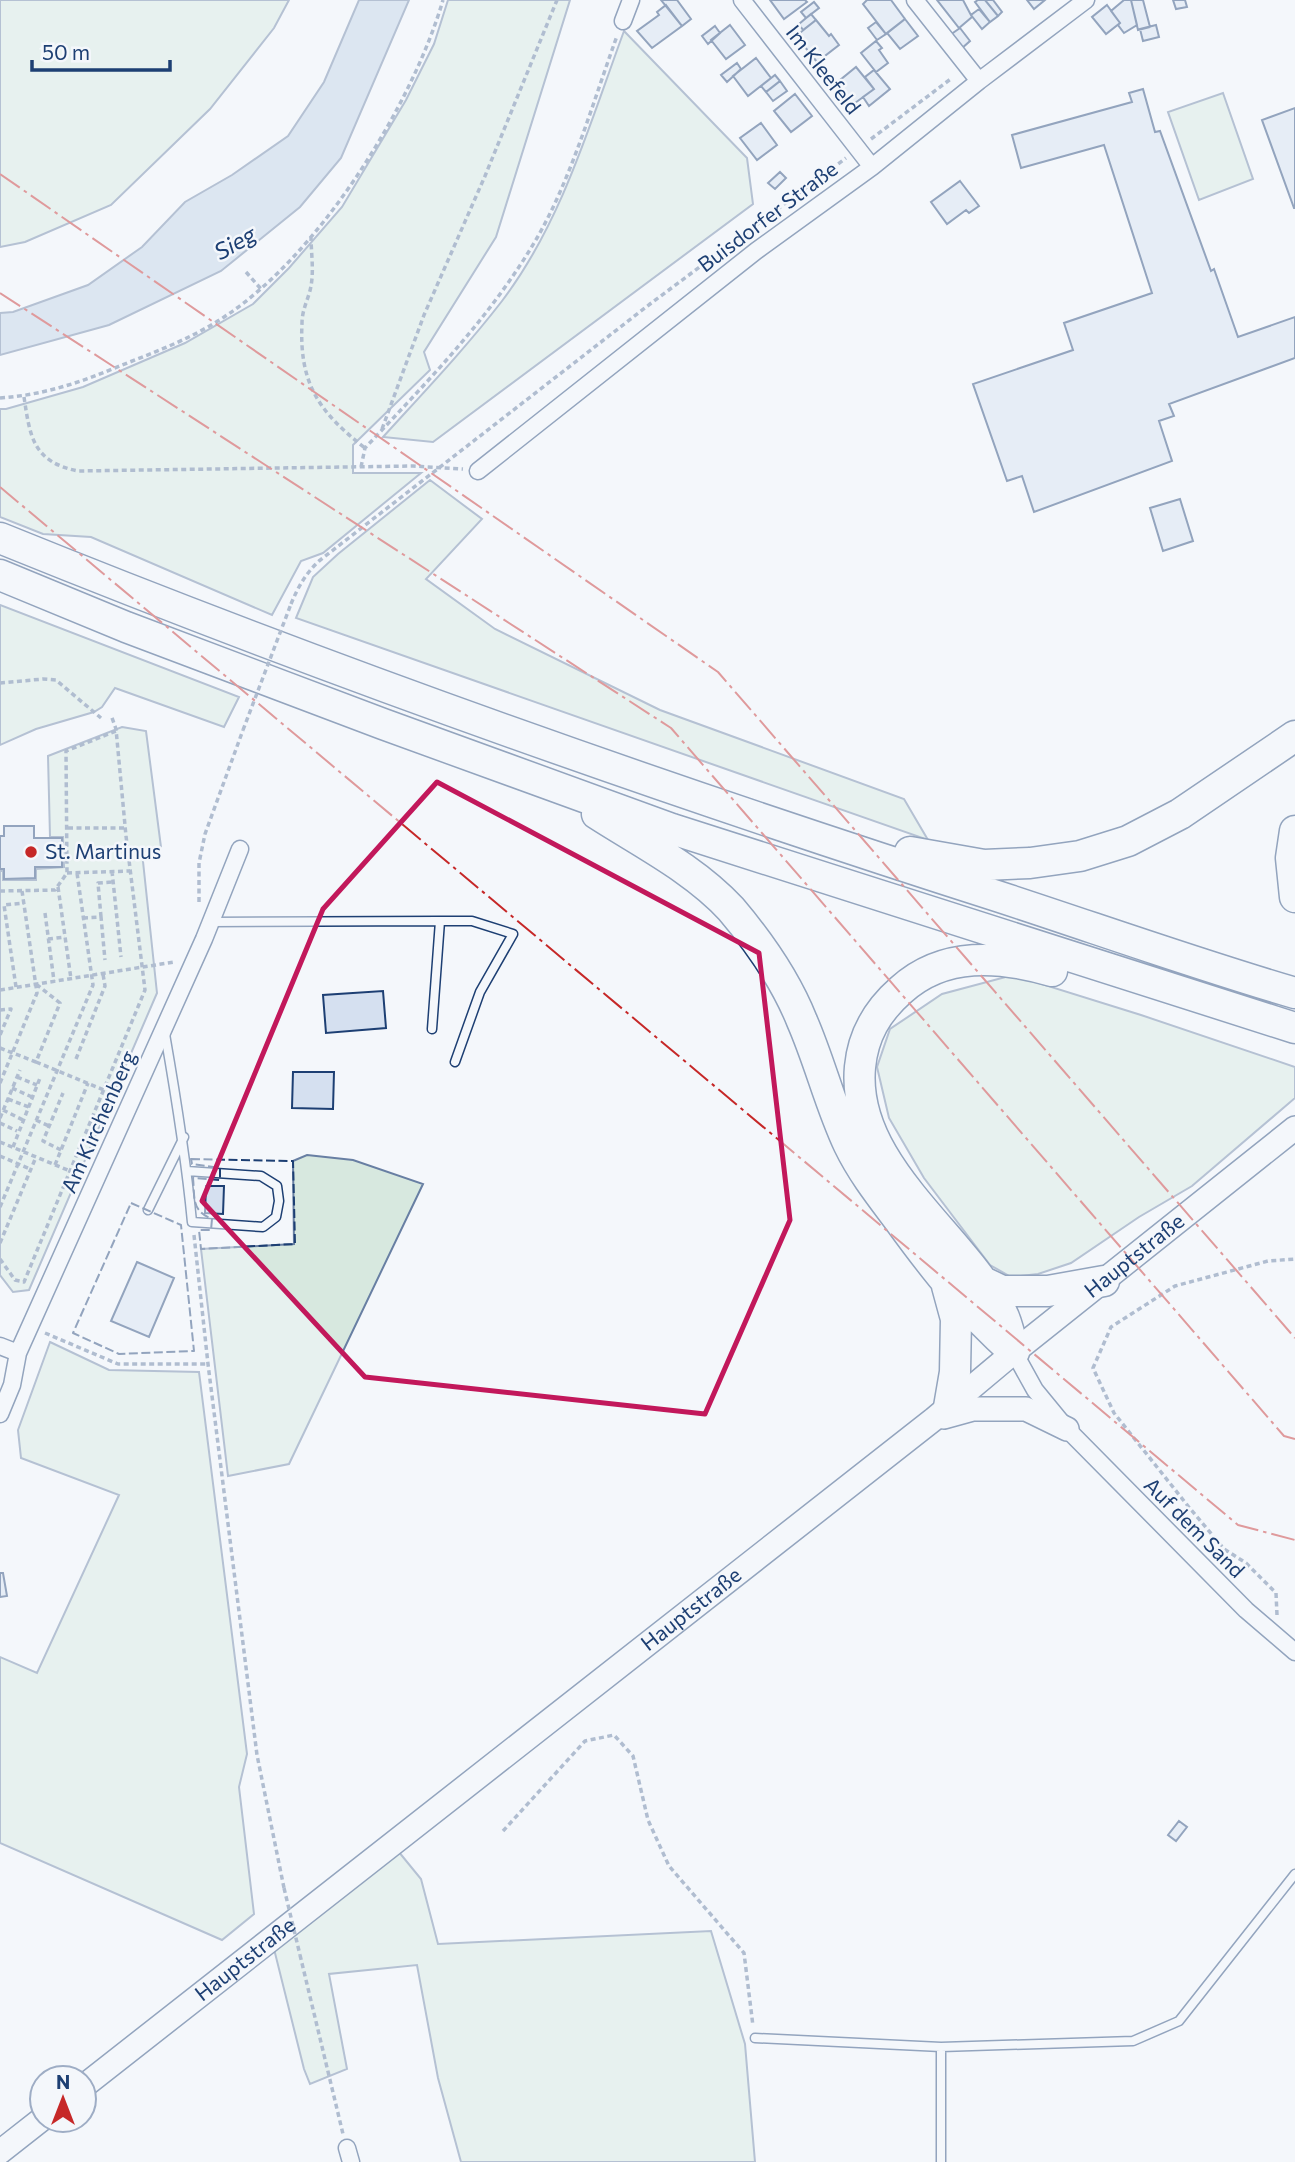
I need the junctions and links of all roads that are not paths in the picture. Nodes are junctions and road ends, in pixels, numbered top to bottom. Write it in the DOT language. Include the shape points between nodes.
graph roads {
  1 [pos="631,0"];
  2 [pos="741,0"];
  3 [pos="915,0"];
  4 [pos="1086,0"];
  5 [pos="623,20"];
  6 [pos="979,81"];
  7 [pos="872,167"];
  8 [pos="478,471"];
  9 [pos="0,538"];
  10 [pos="0,575"];
  11 [pos="1295,736"];
  12 [pos="547,783"];
  13 [pos="765,822"];
  14 [pos="1295,831"];
  15 [pos="240,849"];
  16 [pos="1295,897"];
  17 [pos="440,921"];
  18 [pos="210,922"];
  19 [pos="1179,992"];
  20 [pos="1295,993"];
  21 [pos="164,1028"];
  22 [pos="1295,1028"];
  23 [pos="432,1029"];
  24 [pos="455,1062"];
  25 [pos="1295,1128"];
  26 [pos="184,1138"];
  27 [pos="187,1171"];
  28 [pos="148,1210"];
  29 [pos="979,1280"];
  30 [pos="1104,1281"];
  31 [pos="947,1285"];
  32 [pos="0,1346"];
  33 [pos="1014,1352"];
  34 [pos="18,1353"];
  35 [pos="941,1413"];
  36 [pos="0,1414"];
  37 [pos="1068,1429"];
  38 [pos="1295,1652"];
  39 [pos="1295,1874"];
  40 [pos="755,2038"];
  41 [pos="941,2047"];
  42 [pos="98,2076"];
  43 [pos="28,2130"];
  44 [pos="0,2152"];
  45 [pos="941,2162"];
  1 -- 5 [label="street"];
  2 -- 7 [label="street, Im Kleefeld"];
  3 -- 6 [label="street"];
  4 -- 6 [label="street, Buisdorfer Straße"];
  6 -- 7 [label="street, Buisdorfer Straße"];
  7 -- 8 [label="street, Buisdorfer Straße" via="756,251"];
  9 -- 13 [label="highway" via="379,686"];
  10 -- 12 [label="highway" via="126,627"];
  11 -- 13 [label="highway" via="1180,814 1128,841 1080,856 984,865 896,849 796,820"];
  12 -- 19 [label="highway"];
  12 -- 31 [label="highway" via="685,869 730,908 766,956 802,1020 850,1147"];
  13 -- 20 [label="highway"];
  14 -- 16 [label="highway" via="1291,858"];
  15 -- 18 [label="street, Am Kirchenberg"];
  17 -- 18 [label="lane"];
  17 -- 23 [label="lane"];
  17 -- 24 [label="lane" via="472,921 513,934 480,992"];
  18 -- 21 [label="street, Am Kirchenberg"];
  19 -- 22 [label="highway"];
  19 -- 29 [label="highway" via="1128,992 1017,961 972,960 936,967 910,981 887,1002 861,1051 863,1111 874,1140 893,1169"];
  21 -- 26 [label="lane"];
  21 -- 34 [label="street, Am Kirchenberg"];
  25 -- 30 [label="main road, Hauptstraße"];
  26 -- 27 [label="lane"];
  26 -- 28 [label="lane"];
  27 -- 27 [label="lane" via="192,1222 263,1227 276,1217 277,1186 261,1176"];
  29 -- 30 [label="highway" via="1002,1291 1048,1291"];
  29 -- 33 [label="highway" via="1002,1312"];
  30 -- 33 [label="main road, Hauptstraße"];
  31 -- 33 [label="highway"];
  31 -- 35 [label="highway" via="956,1319 955,1372"];
  32 -- 34 [label="street"];
  33 -- 35 [label="main road, Hauptstraße"];
  33 -- 37 [label="street, Auf dem Sand" via="1035,1390"];
  34 -- 36 [label="street, Am Kirchenberg"];
  35 -- 37 [label="main road" via="1026,1409"];
  35 -- 42 [label="main road, Hauptstraße"];
  37 -- 38 [label="street, Auf dem Sand" via="1246,1610"];
  39 -- 41 [label="lane" via="1179,2021 1133,2041"];
  40 -- 41 [label="lane"];
  41 -- 45 [label="lane"];
  43 -- 44 [label="main road"];
}
